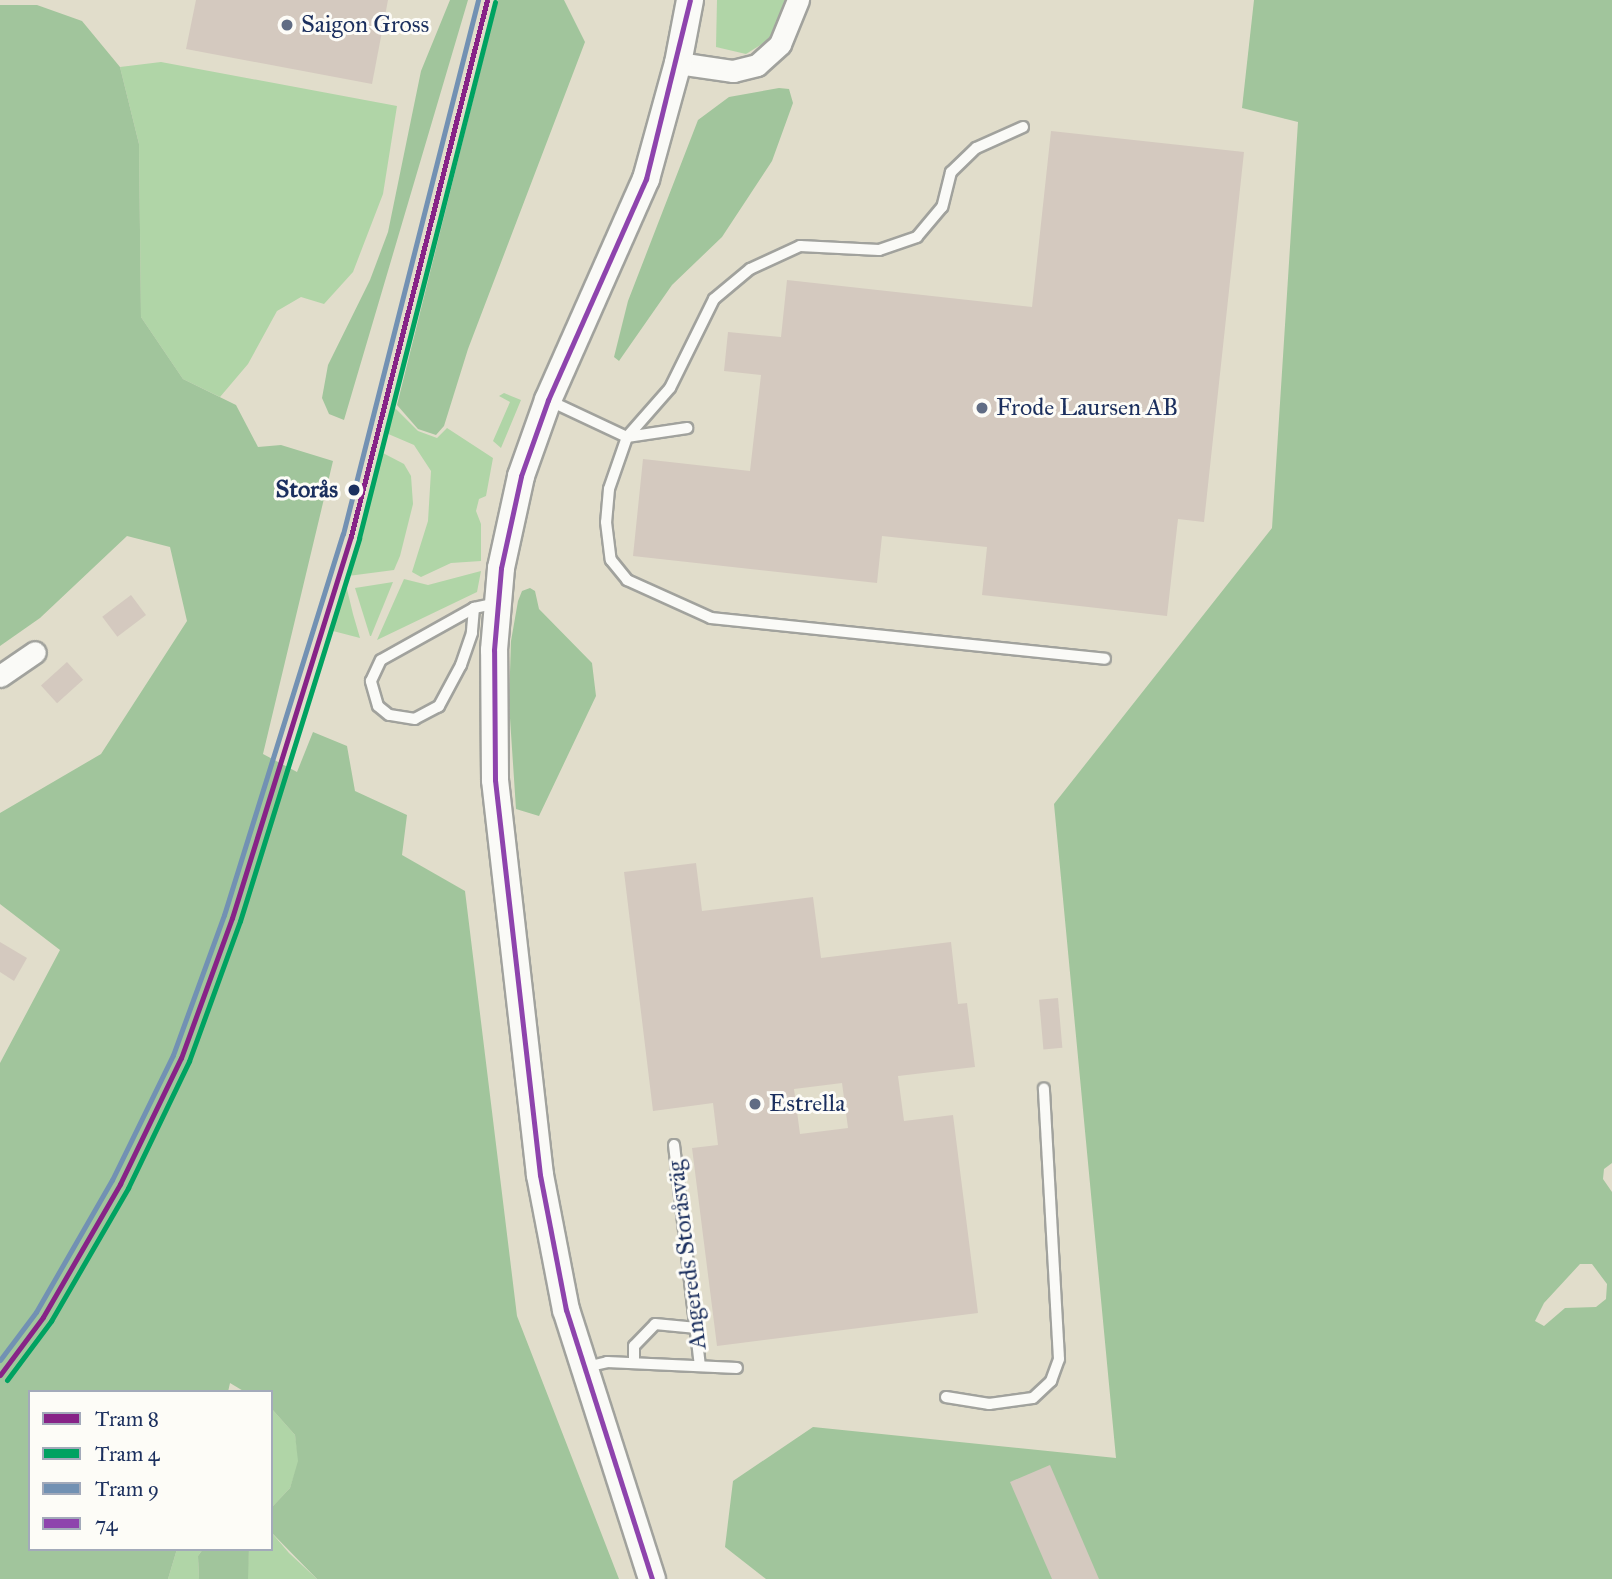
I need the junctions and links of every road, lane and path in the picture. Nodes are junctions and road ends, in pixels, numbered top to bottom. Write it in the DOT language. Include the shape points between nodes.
graph roads {
  1 [pos="690,0"];
  2 [pos="798,0"];
  3 [pos="678,63"];
  4 [pos="1023,127"];
  5 [pos="548,400"];
  6 [pos="687,428"];
  7 [pos="627,437"];
  8 [pos="486,605"];
  9 [pos="35,652"];
  10 [pos="1105,659"];
  11 [pos="0,676"];
  12 [pos="1044,1088"];
  13 [pos="674,1145"];
  14 [pos="697,1328"];
  15 [pos="634,1363"];
  16 [pos="700,1365"];
  17 [pos="583,1368"];
  18 [pos="737,1368"];
  19 [pos="946,1397"];
  20 [pos="652,1579"];
  1 -- 3 [label="street"];
  2 -- 3 [label="street" via="780,44 757,65 733,71"];
  3 -- 5 [label="street" via="646,179"];
  4 -- 7 [label="lane" via="976,148 951,172 942,207 917,237 879,250 800,246 750,269 713,299 670,388"];
  5 -- 7 [label="lane"];
  5 -- 8 [label="street" via="521,476"];
  6 -- 7 [label="lane"];
  7 -- 10 [label="lane" via="610,489 606,522 611,560 627,580 711,618"];
  8 -- 8 [label="lane" via="439,706 415,719 390,715 378,706 372,681 381,660"];
  8 -- 17 [label="street" via="495,780 528,1072 555,1261"];
  9 -- 11 [label="street"];
  12 -- 19 [label="lane" via="1059,1359 1051,1381 1033,1398 989,1404"];
  13 -- 14 [label="lane, Angereds Storåsväg"];
  14 -- 15 [label="lane" via="664,1321 655,1324 634,1346"];
  14 -- 16 [label="lane, Angereds Storåsväg"];
  15 -- 16 [label="lane, Angereds Storåsväg"];
  15 -- 17 [label="lane, Angereds Storåsväg"];
  16 -- 18 [label="lane, Angereds Storåsväg"];
  17 -- 20 [label="street"];
}
